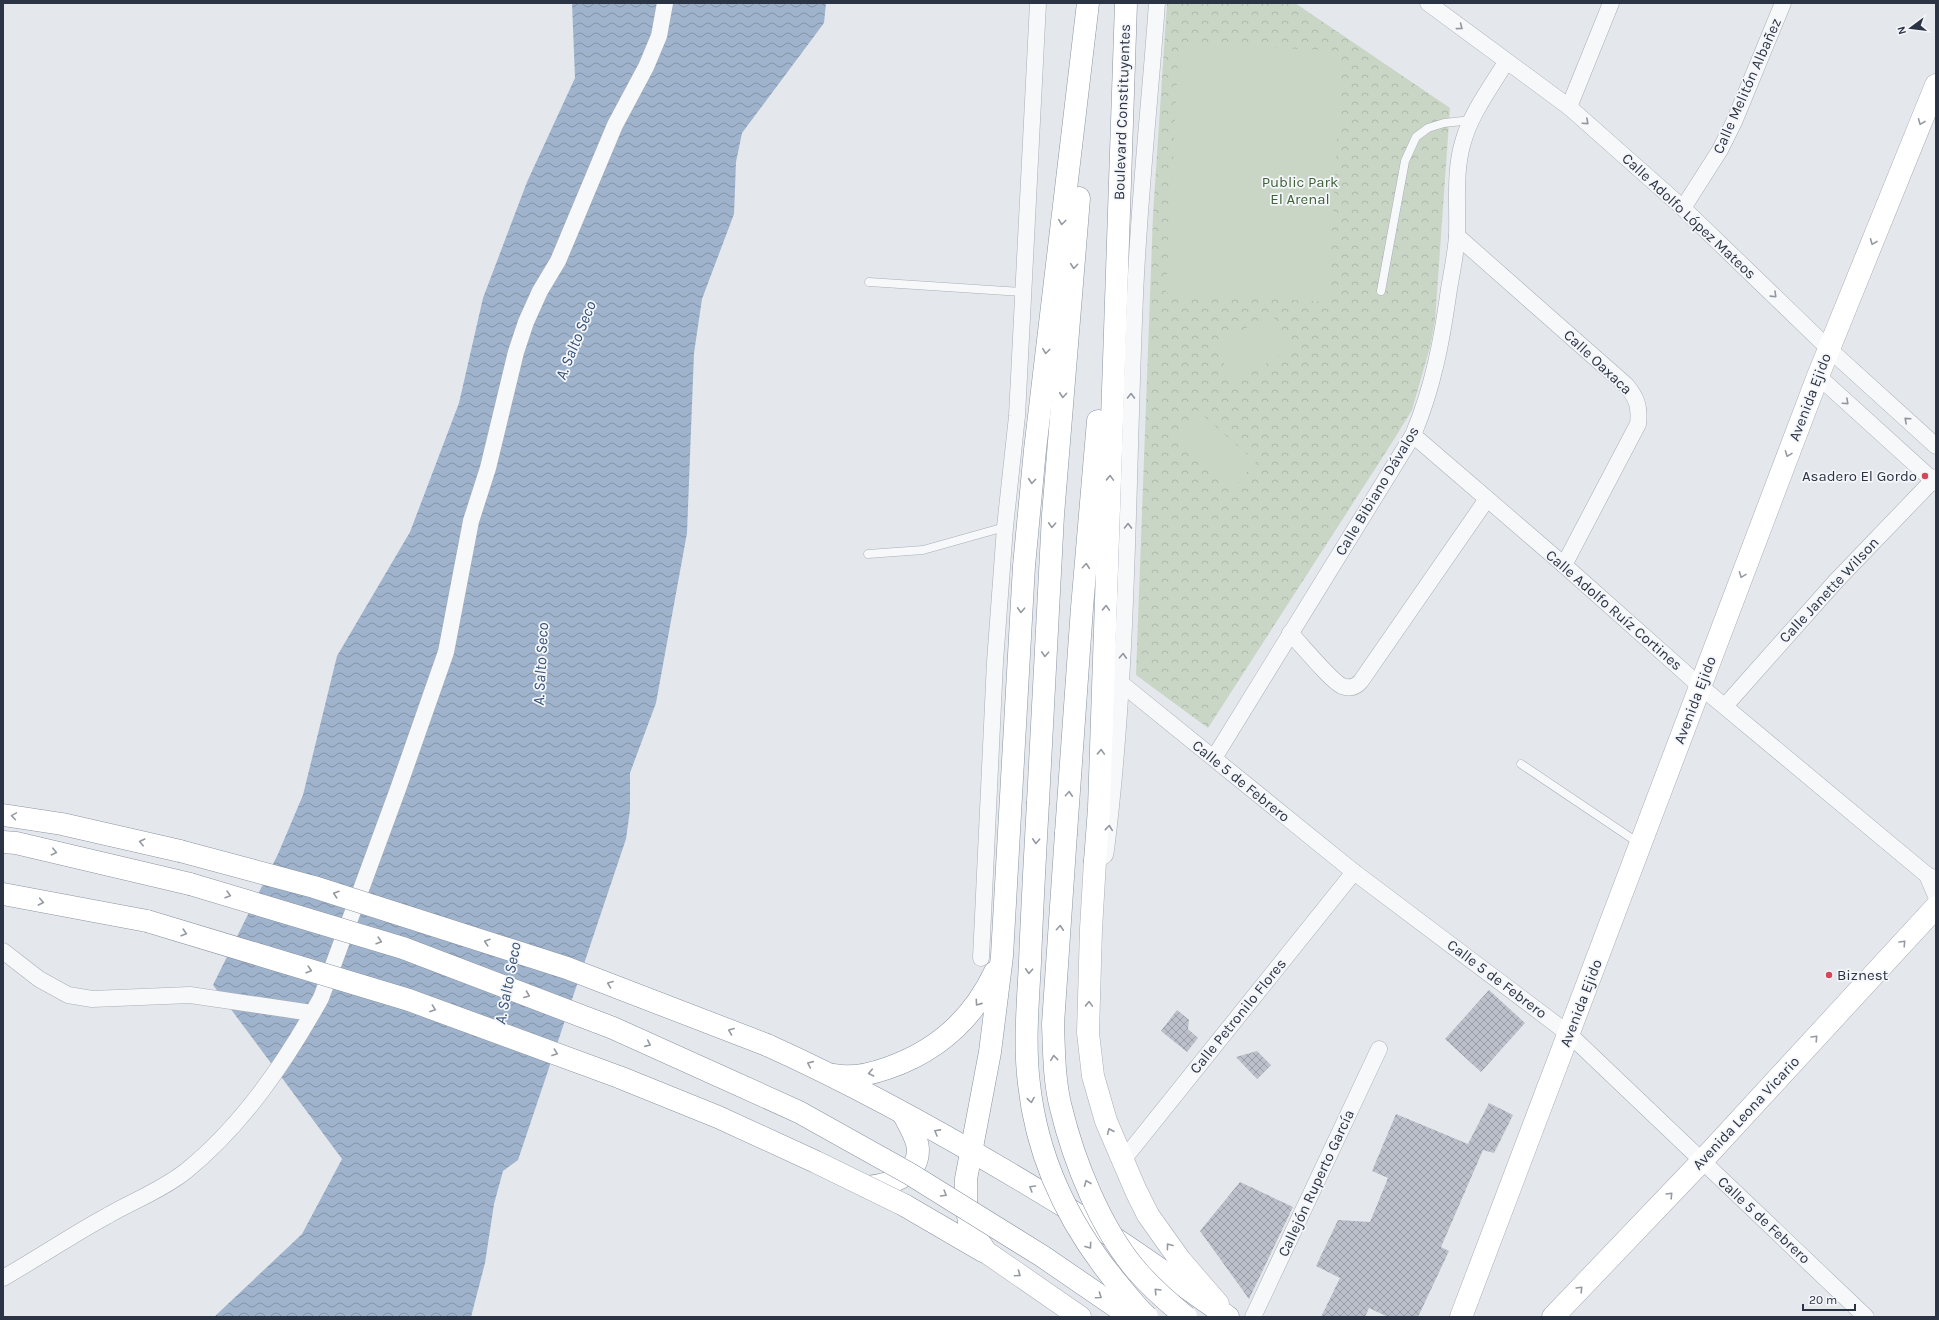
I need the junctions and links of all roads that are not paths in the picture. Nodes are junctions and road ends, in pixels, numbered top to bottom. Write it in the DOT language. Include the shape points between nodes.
graph roads {
  1 [pos="665,3"];
  2 [pos="1038,3"];
  3 [pos="1089,3"];
  4 [pos="1126,3"];
  5 [pos="1157,3"];
  6 [pos="1428,3"];
  7 [pos="1611,3"];
  8 [pos="1783,3"];
  9 [pos="1506,62"];
  10 [pos="1936,85"];
  11 [pos="1569,107"];
  12 [pos="1472,120"];
  13 [pos="1684,208"];
  14 [pos="1118,221"];
  15 [pos="1457,236"];
  16 [pos="869,282"];
  17 [pos="1381,291"];
  18 [pos="1023,292"];
  19 [pos="1829,348"];
  20 [pos="1818,376"];
  21 [pos="1413,435"];
  22 [pos="1936,446"];
  23 [pos="1935,480"];
  24 [pos="1486,500"];
  25 [pos="1005,527"];
  26 [pos="868,554"];
  27 [pos="1564,565"];
  28 [pos="1290,633"];
  29 [pos="1122,684"];
  30 [pos="1700,686"];
  31 [pos="1725,706"];
  32 [pos="1214,758"];
  33 [pos="1521,764"];
  34 [pos="3,815"];
  35 [pos="3,842"];
  36 [pos="1641,845"];
  37 [pos="1096,861"];
  38 [pos="1354,872"];
  39 [pos="1932,877"];
  40 [pos="3,894"];
  41 [pos="1936,896"];
  42 [pos="1936,907"];
  43 [pos="3,951"];
  44 [pos="992,957"];
  45 [pos="312,1013"];
  46 [pos="1569,1034"];
  47 [pos="1379,1049"];
  48 [pos="830,1073"];
  49 [pos="904,1115"];
  50 [pos="971,1151"];
  51 [pos="1123,1160"];
  52 [pos="1702,1161"];
  53 [pos="867,1187"];
  54 [pos="986,1252"];
  55 [pos="3,1278"];
  56 [pos="1080,1317"];
  57 [pos="1131,1317"];
  58 [pos="1147,1317"];
  59 [pos="1186,1317"];
  60 [pos="1228,1317"];
  61 [pos="1232,1317"];
  62 [pos="1253,1317"];
  63 [pos="1461,1317"];
  64 [pos="1553,1317"];
  65 [pos="1866,1317"];
  1 -- 45 [label="street" via="659,36 646,67 615,126 558,261 540,291 518,346 488,468 471,521 446,652 324,990"];
  2 -- 18 [label="street"];
  3 -- 44 [label="main road, one-way" via="1032,480"];
  3 -- 58 [label="main road, one-way, bridge" via="1076,251 1053,514 1028,1017 1029,1083 1034,1118 1056,1188 1104,1267"];
  4 -- 14 [label="main road, Boulevard Constituyentes"];
  29 -- 5 [label="street, one-way" via="1135,296"];
  6 -- 9 [label="street, Calle Adolfo López Mateos, one-way"];
  7 -- 11 [label="street"];
  8 -- 13 [label="street, Calle Melitón Albañez" via="1720,150"];
  9 -- 11 [label="street, Calle Adolfo López Mateos"];
  9 -- 12 [label="street, Calle Bibiano Dávalos"];
  10 -- 19 [label="main road, Avenida Ejido, one-way"];
  11 -- 13 [label="street, Calle Adolfo López Mateos, one-way"];
  12 -- 15 [label="street, Calle Bibiano Dávalos" via="1463,142 1458,166"];
  12 -- 17 [label="lane" via="1444,123 1428,128 1416,137 1405,161"];
  13 -- 19 [label="street, Calle Adolfo López Mateos, one-way"];
  37 -- 14 [label="main road, one-way"];
  59 -- 14 [label="main road, one-way, bridge" via="1167,1302 1137,1271 1115,1240 1094,1201 1060,1107 1054,1054 1053,1024 1082,608"];
  15 -- 21 [label="street, Calle Bibiano Dávalos" via="1443,333 1434,375"];
  15 -- 27 [label="street, Calle Oaxaca" via="1626,385 1638,404 1638,424"];
  16 -- 18 [label="lane"];
  18 -- 25 [label="street" via="1016,416"];
  19 -- 20 [label="main road, Avenida Ejido"];
  22 -- 19 [label="street, Calle Adolfo López Mateos, one-way"];
  20 -- 23 [label="street, one-way"];
  20 -- 30 [label="main road, Avenida Ejido, one-way"];
  21 -- 24 [label="street, Calle Adolfo Ruíz Cortines"];
  21 -- 28 [label="street, Calle Bibiano Dávalos"];
  23 -- 31 [label="street, Calle Janette Wilson" via="1836,581"];
  24 -- 27 [label="street, Calle Adolfo Ruíz Cortines"];
  24 -- 28 [label="street" via="1356,686 1349,688 1336,682"];
  25 -- 26 [label="lane" via="923,550"];
  25 -- 44 [label="street" via="995,662"];
  27 -- 30 [label="street, Calle Adolfo Ruíz Cortines"];
  28 -- 32 [label="street, Calle Bibiano Dávalos"];
  29 -- 32 [label="street, Calle 5 de Febrero"];
  37 -- 29 [label="street, one-way" via="1102,858 1106,850"];
  30 -- 31 [label="street, Calle Adolfo Ruíz Cortines"];
  30 -- 36 [label="main road, Avenida Ejido"];
  31 -- 39 [label="street, Calle Adolfo Ruíz Cortines"];
  32 -- 38 [label="street, Calle 5 de Febrero"];
  33 -- 36 [label="lane"];
  48 -- 34 [label="main road, one-way, bridge" via="767,1045 567,968 314,887 180,851 62,824"];
  35 -- 57 [label="main road, one-way, bridge" via="190,884 403,948 613,1028 799,1112 910,1174 1042,1256"];
  36 -- 46 [label="main road, Avenida Ejido"];
  51 -- 37 [label="main road, one-way" via="1106,1121 1093,1076 1088,1033"];
  38 -- 46 [label="street, Calle 5 de Febrero"];
  38 -- 51 [label="street, Calle Petronilo Flores"];
  39 -- 41 [label="street, Calle Adolfo Ruíz Cortines"];
  40 -- 53 [label="main road, one-way, bridge" via="147,921 409,1000 611,1074 718,1117"];
  52 -- 42 [label="main road, Avenida Leona Vicario, one-way"];
  43 -- 45 [label="street" via="39,979 68,995 92,999 190,995"];
  44 -- 48 [label="main road, one-way" via="983,996 961,1024 931,1049 878,1072 848,1076"];
  44 -- 50 [label="main road" via="990,1052"];
  45 -- 55 [label="street" via="259,1094 224,1135 186,1171 158,1190 106,1216"];
  46 -- 52 [label="street, Calle 5 de Febrero"];
  46 -- 63 [label="main road, Avenida Ejido"];
  47 -- 62 [label="street, Callejón Ruperto García"];
  48 -- 49 [label="main road"];
  50 -- 49 [label="main road, one-way"];
  49 -- 53 [label="main road" via="918,1150 914,1165 900,1180"];
  50 -- 54 [label="main road" via="966,1179 967,1210 973,1233"];
  60 -- 50 [label="main road, one-way" via="1090,1222"];
  61 -- 51 [label="main road, one-way" via="1199,1284 1164,1239 1148,1215"];
  64 -- 52 [label="main road, Avenida Leona Vicario, one-way"];
  52 -- 65 [label="street, Calle 5 de Febrero"];
  53 -- 54 [label="main road, bridge"];
  54 -- 56 [label="main road, one-way"];
}
